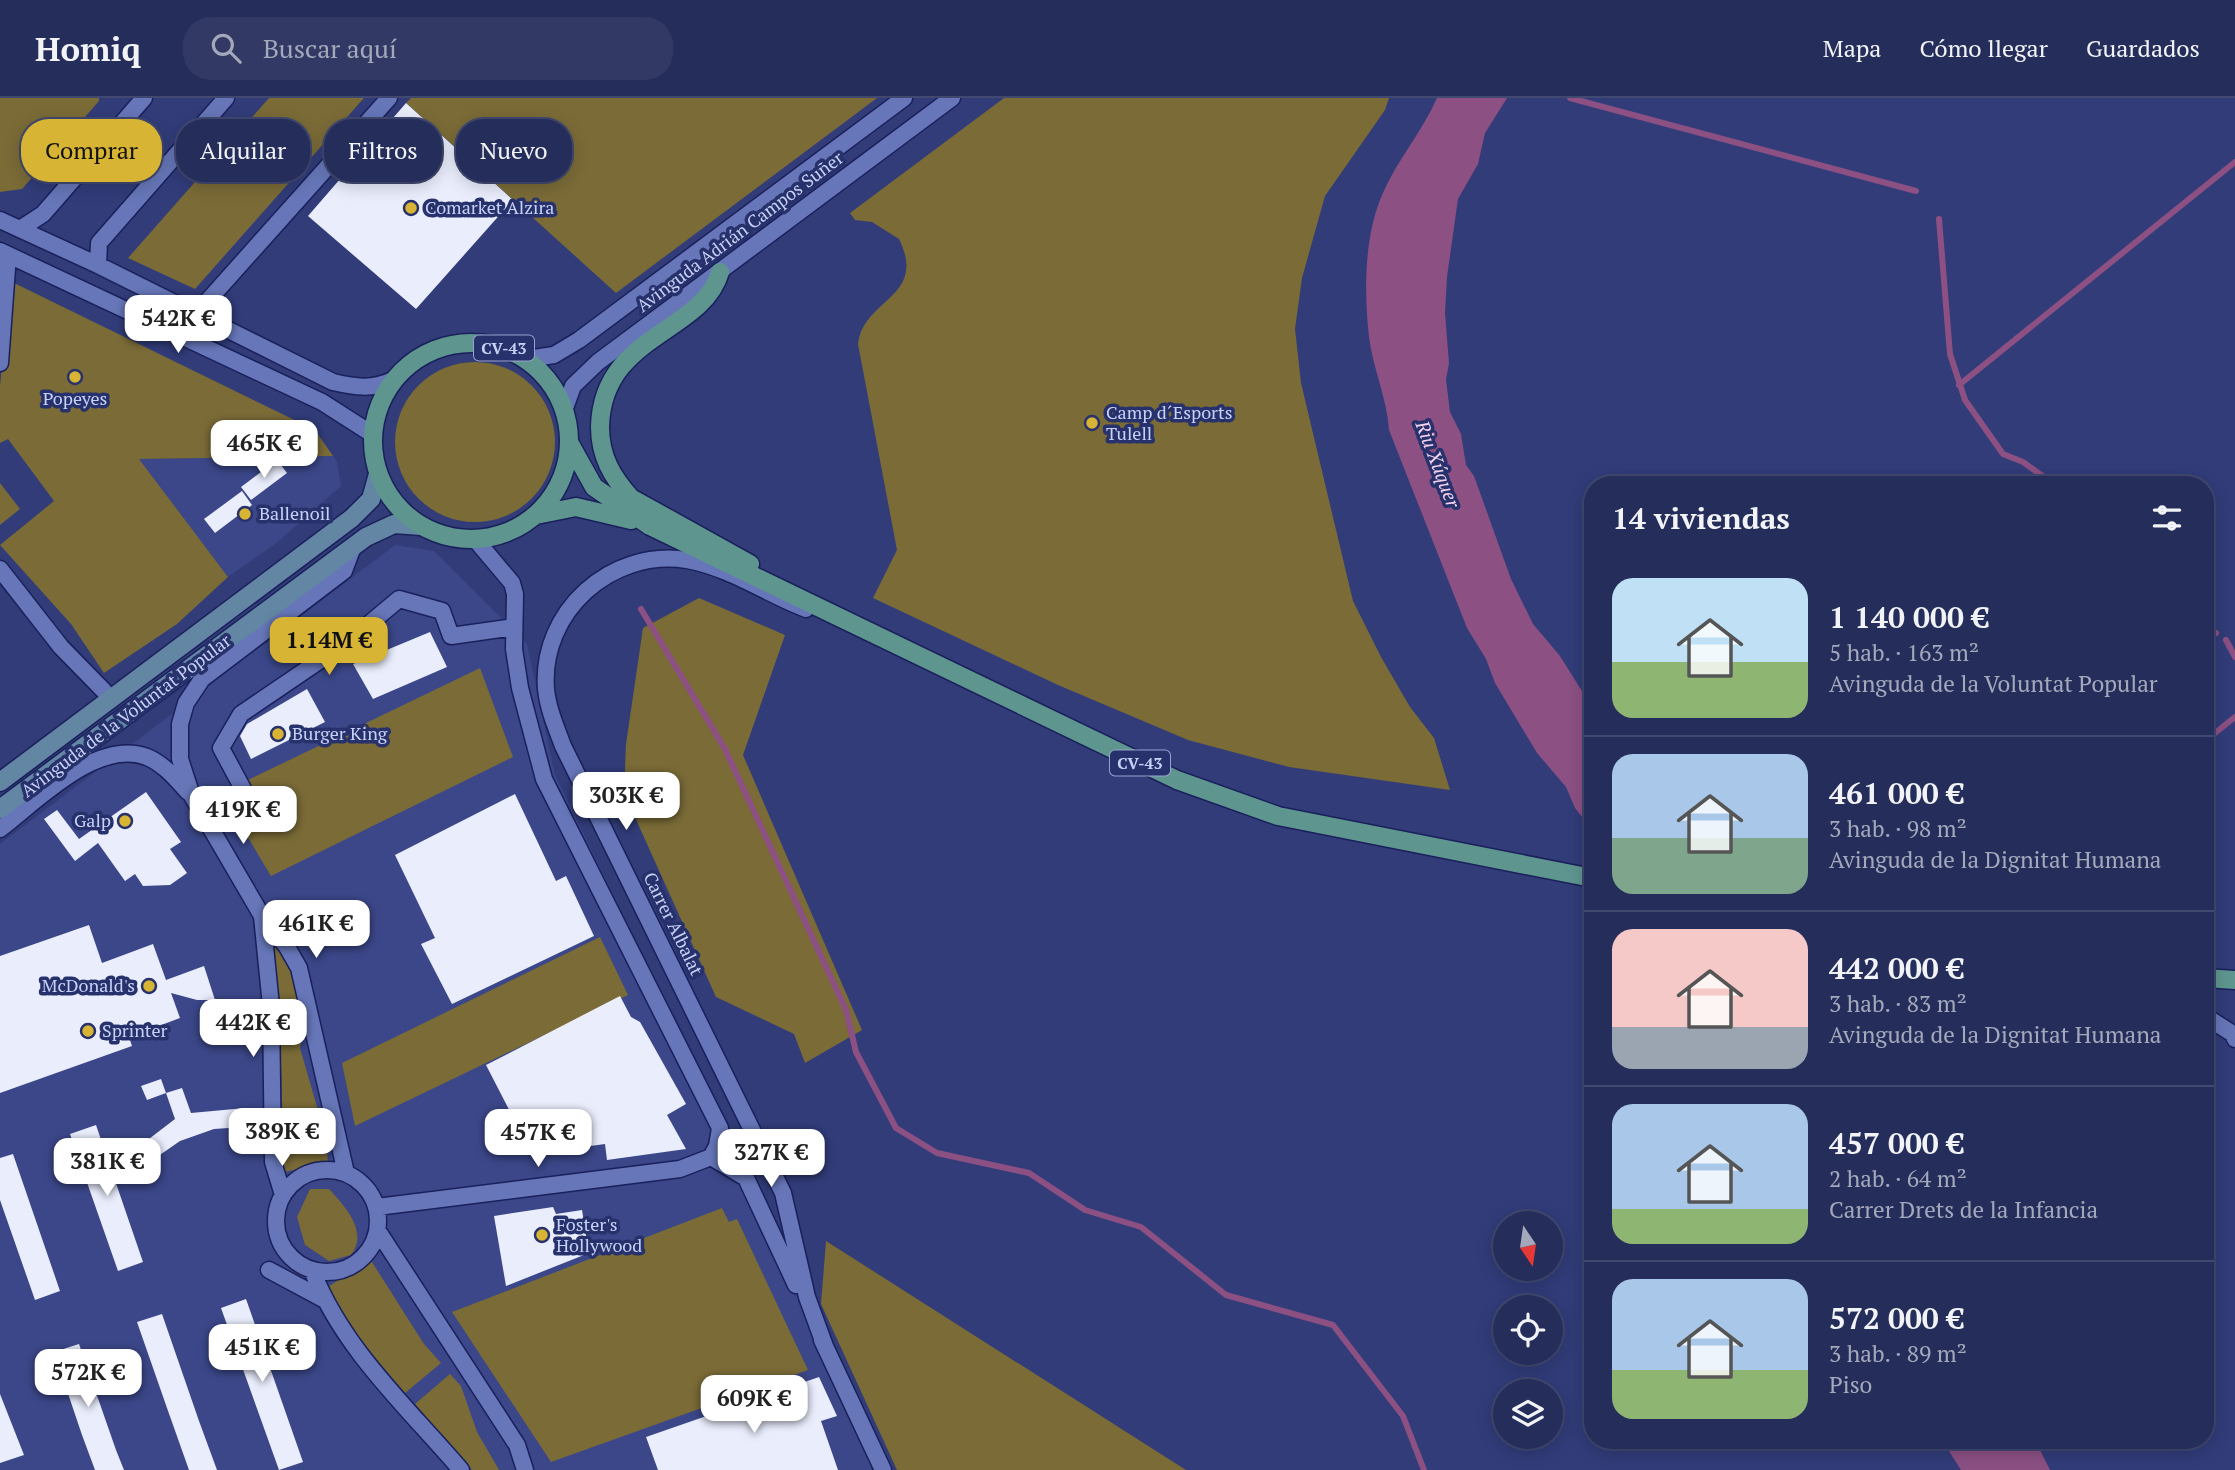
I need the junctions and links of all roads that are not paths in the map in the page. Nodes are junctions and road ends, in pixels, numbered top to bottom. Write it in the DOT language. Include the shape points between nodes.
graph roads {
  1 [pos="144,98"];
  2 [pos="226,98"];
  3 [pos="389,98"];
  4 [pos="904,98"];
  5 [pos="952,98"];
  6 [pos="0,220"];
  7 [pos="20,229"];
  8 [pos="4,253"];
  9 [pos="99,265"];
  10 [pos="720,272"];
  11 [pos="196,314"];
  12 [pos="527,359"];
  13 [pos="0,363"];
  14 [pos="393,380"];
  15 [pos="565,408"];
  16 [pos="372,434"];
  17 [pos="570,444"];
  18 [pos="378,474"];
  19 [pos="536,515"];
  20 [pos="421,526"];
  21 [pos="650,526"];
  22 [pos="475,539"];
  23 [pos="353,547"];
  24 [pos="0,569"];
  25 [pos="795,597"];
  26 [pos="514,627"];
  27 [pos="888,642"];
  28 [pos="104,691"];
  29 [pos="0,782"];
  30 [pos="192,796"];
  31 [pos="0,809"];
  32 [pos="205,817"];
  33 [pos="0,829"];
  34 [pos="1584,876"];
  35 [pos="262,916"];
  36 [pos="2214,979"];
  37 [pos="2235,980"];
  38 [pos="2214,1022"];
  39 [pos="2235,1039"];
  40 [pos="711,1157"];
  41 [pos="346,1173"];
  42 [pos="283,1195"];
  43 [pos="377,1207"];
  44 [pos="378,1231"];
  45 [pos="269,1270"];
  46 [pos="312,1270"];
  47 [pos="323,1299"];
  48 [pos="826,1349"];
  49 [pos="461,1470"];
  50 [pos="525,1470"];
  51 [pos="883,1470"];
  1 -- 7 [label="street" via="43,214"];
  2 -- 9 [label="street" via="99,243"];
  3 -- 11 [label="street"];
  4 -- 12 [label="street, Avinguda Adrián Campos Suñer" via="579,340 554,355"];
  5 -- 10 [label="street, Avinguda Adrián Campos Suñer"];
  6 -- 7 [label="street"];
  7 -- 9 [label="street"];
  8 -- 13 [label="street"];
  8 -- 16 [label="street" via="321,402"];
  9 -- 11 [label="street"];
  10 -- 15 [label="street, Avinguda Adrián Campos Suñer" via="590,368 573,386"];
  10 -- 25 [label="main road" via="709,294 617,372 601,414 601,447 617,482 631,498 722,546"];
  11 -- 14 [label="street" via="333,382 359,388"];
  12 -- 14 [label="main road, CV-43" via="500,346 470,342 414,360"];
  12 -- 15 [label="main road, CV-43" via="550,380"];
  14 -- 16 [label="main road, CV-43" via="379,406"];
  15 -- 17 [label="main road, CV-43"];
  16 -- 18 [label="main road, CV-43"];
  17 -- 19 [label="main road, CV-43" via="564,475"];
  17 -- 21 [label="main road, CV-43" via="594,486"];
  18 -- 20 [label="main road, CV-43" via="388,495"];
  18 -- 29 [label="main road, Avinguda de la Voluntat Popular" via="371,499 352,518"];
  19 -- 21 [label="main road, CV-43" via="576,506"];
  19 -- 22 [label="main road, CV-43" via="508,532"];
  20 -- 22 [label="main road, CV-43" via="447,536"];
  20 -- 23 [label="main road, Avinguda de la Voluntat Popular" via="394,524"];
  21 -- 25 [label="main road, CV-43"];
  22 -- 26 [label="street" via="512,583"];
  23 -- 30 [label="street, Avinguda de la Voluntat Popular" via="344,571 193,688 180,724 179,742"];
  23 -- 31 [label="main road, Avinguda de la Voluntat Popular"];
  24 -- 28 [label="street" via="61,647"];
  25 -- 27 [label="main road, CV-43"];
  26 -- 32 [label="street" via="451,636 442,611 399,599 350,640 240,714 220,748 243,789"];
  26 -- 40 [label="street" via="520,688 544,779 720,1128"];
  27 -- 34 [label="main road, CV-43" via="1177,780 1278,816"];
  27 -- 48 [label="street, Carrer Albalat" via="702,564 654,559 618,569 588,588 561,622 547,661 549,705 563,746 783,1193 807,1297"];
  30 -- 32 [label="street"];
  30 -- 33 [label="street, Avinguda de la Voluntat Popular" via="167,769 147,757 109,756 75,772"];
  32 -- 35 [label="street"];
  35 -- 41 [label="street" via="299,968"];
  35 -- 42 [label="street" via="271,1006 273,1162"];
  36 -- 37 [label="main road"];
  38 -- 39 [label="street"];
  40 -- 43 [label="street" via="680,1169"];
  40 -- 48 [label="street, Carrer Albalat" via="746,1178"];
  41 -- 42 [label="street" via="310,1173"];
  41 -- 43 [label="street" via="370,1193"];
  42 -- 46 [label="street" via="276,1212 280,1241 288,1254"];
  43 -- 44 [label="street"];
  44 -- 46 [label="street" via="372,1247 346,1269"];
  44 -- 50 [label="street" via="517,1445"];
  45 -- 47 [label="street"];
  46 -- 47 [label="street"];
  47 -- 49 [label="street" via="358,1354"];
  48 -- 51 [label="street, Carrer Albalat"];
}
